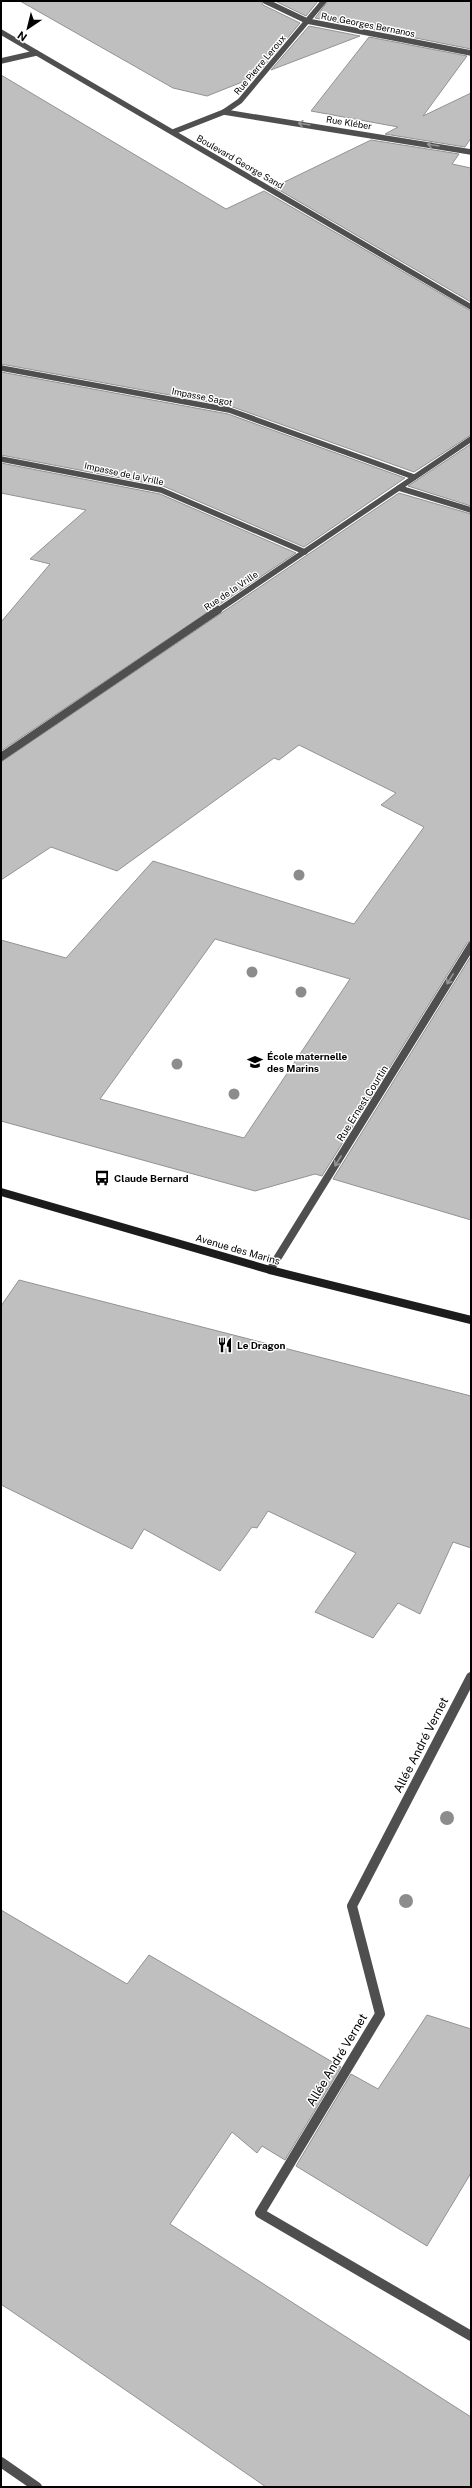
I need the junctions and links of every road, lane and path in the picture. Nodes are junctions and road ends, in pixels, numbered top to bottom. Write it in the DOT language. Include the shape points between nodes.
graph roads {
  1 [pos="265,1"];
  2 [pos="324,1"];
  3 [pos="306,21"];
  4 [pos="1,32"];
  5 [pos="36,53"];
  6 [pos="471,53"];
  7 [pos="1,61"];
  8 [pos="224,112"];
  9 [pos="174,132"];
  10 [pos="471,152"];
  11 [pos="471,307"];
  12 [pos="1,368"];
  13 [pos="471,439"];
  14 [pos="1,459"];
  15 [pos="414,477"];
  16 [pos="399,488"];
  17 [pos="471,510"];
  18 [pos="304,552"];
  19 [pos="1,757"];
  20 [pos="471,946"];
  21 [pos="1,1192"];
  22 [pos="270,1270"];
  23 [pos="471,1320"];
  24 [pos="471,1677"];
  25 [pos="471,2336"];
  26 [pos="1,2462"];
  27 [pos="37,2487"];
  1 -- 3 [label="street, Rue Georges Bernanos"];
  2 -- 3 [label="street, Rue Pierre Leroux"];
  3 -- 6 [label="street, Rue Georges Bernanos"];
  3 -- 8 [label="street, Rue Pierre Leroux" via="240,101"];
  4 -- 5 [label="street, Boulevard George Sand"];
  5 -- 7 [label="street"];
  5 -- 9 [label="street, Boulevard George Sand"];
  8 -- 9 [label="street, Rue Pierre Leroux"];
  10 -- 8 [label="street, Rue Kléber, one-way"];
  9 -- 11 [label="street, Boulevard George Sand"];
  12 -- 15 [label="street, Impasse Sagot" via="229,410"];
  13 -- 15 [label="street, Rue de la Vrille"];
  14 -- 18 [label="street, Impasse de la Vrille" via="161,490"];
  15 -- 16 [label="street, Rue de la Vrille"];
  16 -- 17 [label="street"];
  16 -- 18 [label="street, Rue de la Vrille"];
  18 -- 19 [label="street, Rue de la Vrille"];
  20 -- 22 [label="street, Rue Ernest Courtin, one-way"];
  21 -- 22 [label="main road, Avenue des Marins"];
  22 -- 23 [label="main road, Avenue des Marins"];
  24 -- 25 [label="street, Allée André Vernet" via="352,1906 380,2014 260,2213"];
  26 -- 27 [label="street"];
}
